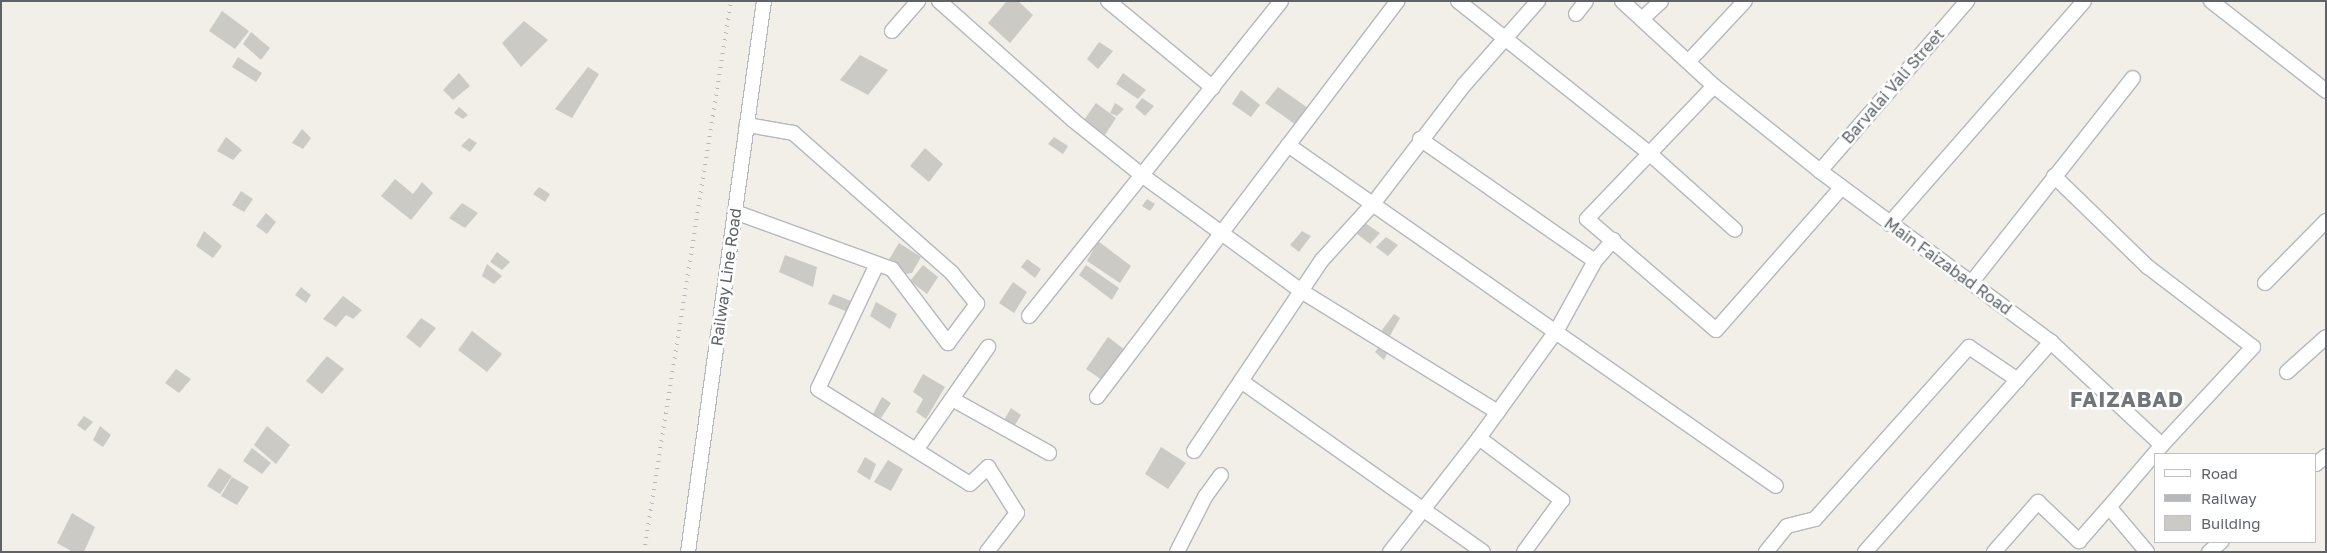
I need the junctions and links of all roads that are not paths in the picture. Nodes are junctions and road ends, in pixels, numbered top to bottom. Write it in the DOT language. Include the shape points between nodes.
graph roads {
  1 [pos="764,1"];
  2 [pos="918,1"];
  3 [pos="939,1"];
  4 [pos="1108,1"];
  5 [pos="1281,1"];
  6 [pos="1398,1"];
  7 [pos="1458,1"];
  8 [pos="1538,1"];
  9 [pos="1586,1"];
  10 [pos="1622,1"];
  11 [pos="1661,1"];
  12 [pos="1745,1"];
  13 [pos="1967,1"];
  14 [pos="2084,1"];
  15 [pos="2211,1"];
  16 [pos="1576,14"];
  17 [pos="1642,19"];
  18 [pos="892,31"];
  19 [pos="1508,39"];
  20 [pos="1689,61"];
  21 [pos="2133,78"];
  22 [pos="1714,86"];
  23 [pos="1213,88"];
  24 [pos="2326,92"];
  25 [pos="747,125"];
  26 [pos="1420,139"];
  27 [pos="1288,144"];
  28 [pos="1649,153"];
  29 [pos="1820,171"];
  30 [pos="1143,176"];
  31 [pos="2054,176"];
  32 [pos="1841,188"];
  33 [pos="1373,204"];
  34 [pos="735,212"];
  35 [pos="2326,221"];
  36 [pos="1890,224"];
  37 [pos="1735,230"];
  38 [pos="1222,233"];
  39 [pos="1613,240"];
  40 [pos="1595,261"];
  41 [pos="877,264"];
  42 [pos="1971,283"];
  43 [pos="2265,283"];
  44 [pos="1301,292"];
  45 [pos="1029,316"];
  46 [pos="1557,330"];
  47 [pos="2326,337"];
  48 [pos="2051,342"];
  49 [pos="988,347"];
  50 [pos="2287,372"];
  51 [pos="2018,380"];
  52 [pos="1241,381"];
  53 [pos="1097,397"];
  54 [pos="952,399"];
  55 [pos="1498,412"];
  56 [pos="1479,438"];
  57 [pos="2162,445"];
  58 [pos="916,450"];
  59 [pos="1194,451"];
  60 [pos="1049,453"];
  61 [pos="2155,453"];
  62 [pos="2154,454"];
  63 [pos="1221,475"];
  64 [pos="1776,486"];
  65 [pos="2109,506"];
  66 [pos="1422,507"];
  67 [pos="2220,543"];
  68 [pos="1179,551"];
  69 [pos="688,552"];
  70 [pos="987,552"];
  71 [pos="1390,552"];
  72 [pos="1484,552"];
  73 [pos="1524,552"];
  74 [pos="1766,552"];
  75 [pos="1865,552"];
  76 [pos="1994,552"];
  77 [pos="2147,552"];
  78 [pos="2209,552"];
  1 -- 25 [label="street, Railway Line Road"];
  2 -- 18 [label="street"];
  3 -- 30 [label="street" via="1073,120"];
  4 -- 23 [label="street"];
  5 -- 23 [label="street"];
  6 -- 27 [label="street"];
  7 -- 19 [label="street"];
  8 -- 19 [label="street"];
  9 -- 16 [label="street"];
  10 -- 17 [label="street, Main Faizabad Road"];
  11 -- 17 [label="street"];
  12 -- 20 [label="street"];
  13 -- 29 [label="street, Barvalai Vali Street"];
  14 -- 36 [label="street"];
  15 -- 24 [label="street"];
  17 -- 20 [label="street, Main Faizabad Road"];
  19 -- 26 [label="street" via="1464,85"];
  19 -- 28 [label="street"];
  20 -- 22 [label="street, Main Faizabad Road"];
  21 -- 31 [label="street"];
  22 -- 28 [label="street"];
  22 -- 29 [label="street, Main Faizabad Road"];
  23 -- 30 [label="street"];
  25 -- 34 [label="street, Railway Line Road"];
  25 -- 41 [label="street" via="792,133 952,273 977,304 948,343 892,270"];
  26 -- 33 [label="street"];
  26 -- 40 [label="street"];
  27 -- 33 [label="street"];
  27 -- 38 [label="street"];
  28 -- 37 [label="street"];
  28 -- 39 [label="street" via="1586,219"];
  29 -- 32 [label="street, Main Faizabad Road"];
  30 -- 38 [label="street"];
  30 -- 45 [label="street"];
  31 -- 42 [label="street"];
  31 -- 57 [label="street" via="2148,267 2253,347"];
  32 -- 36 [label="street, Main Faizabad Road"];
  32 -- 39 [label="street" via="1716,330"];
  33 -- 44 [label="street" via="1322,260"];
  33 -- 46 [label="street"];
  34 -- 41 [label="street"];
  34 -- 69 [label="street, Railway Line Road"];
  35 -- 43 [label="street"];
  36 -- 42 [label="street, Main Faizabad Road"];
  38 -- 44 [label="street"];
  38 -- 53 [label="street"];
  39 -- 40 [label="street"];
  40 -- 46 [label="street"];
  41 -- 58 [label="street" via="818,390"];
  42 -- 48 [label="street, Main Faizabad Road"];
  44 -- 52 [label="street"];
  44 -- 55 [label="street"];
  46 -- 55 [label="street"];
  46 -- 64 [label="street"];
  47 -- 50 [label="street"];
  48 -- 51 [label="street"];
  48 -- 57 [label="street, Main Faizabad Road"];
  49 -- 54 [label="street"];
  51 -- 74 [label="street" via="1969,347 1815,518 1786,526"];
  51 -- 75 [label="street"];
  52 -- 59 [label="street"];
  52 -- 66 [label="street"];
  54 -- 58 [label="street"];
  54 -- 60 [label="street"];
  55 -- 56 [label="street"];
  56 -- 66 [label="street"];
  56 -- 73 [label="street" via="1562,500"];
  57 -- 61 [label="street"];
  58 -- 70 [label="street" via="970,484 988,467 1017,512"];
  62 -- 65 [label="street"];
  63 -- 68 [label="street" via="1205,497"];
  65 -- 76 [label="street" via="2079,542 2038,502"];
  65 -- 77 [label="street"];
  66 -- 71 [label="street"];
  66 -- 72 [label="street"];
  67 -- 78 [label="street"];
}
